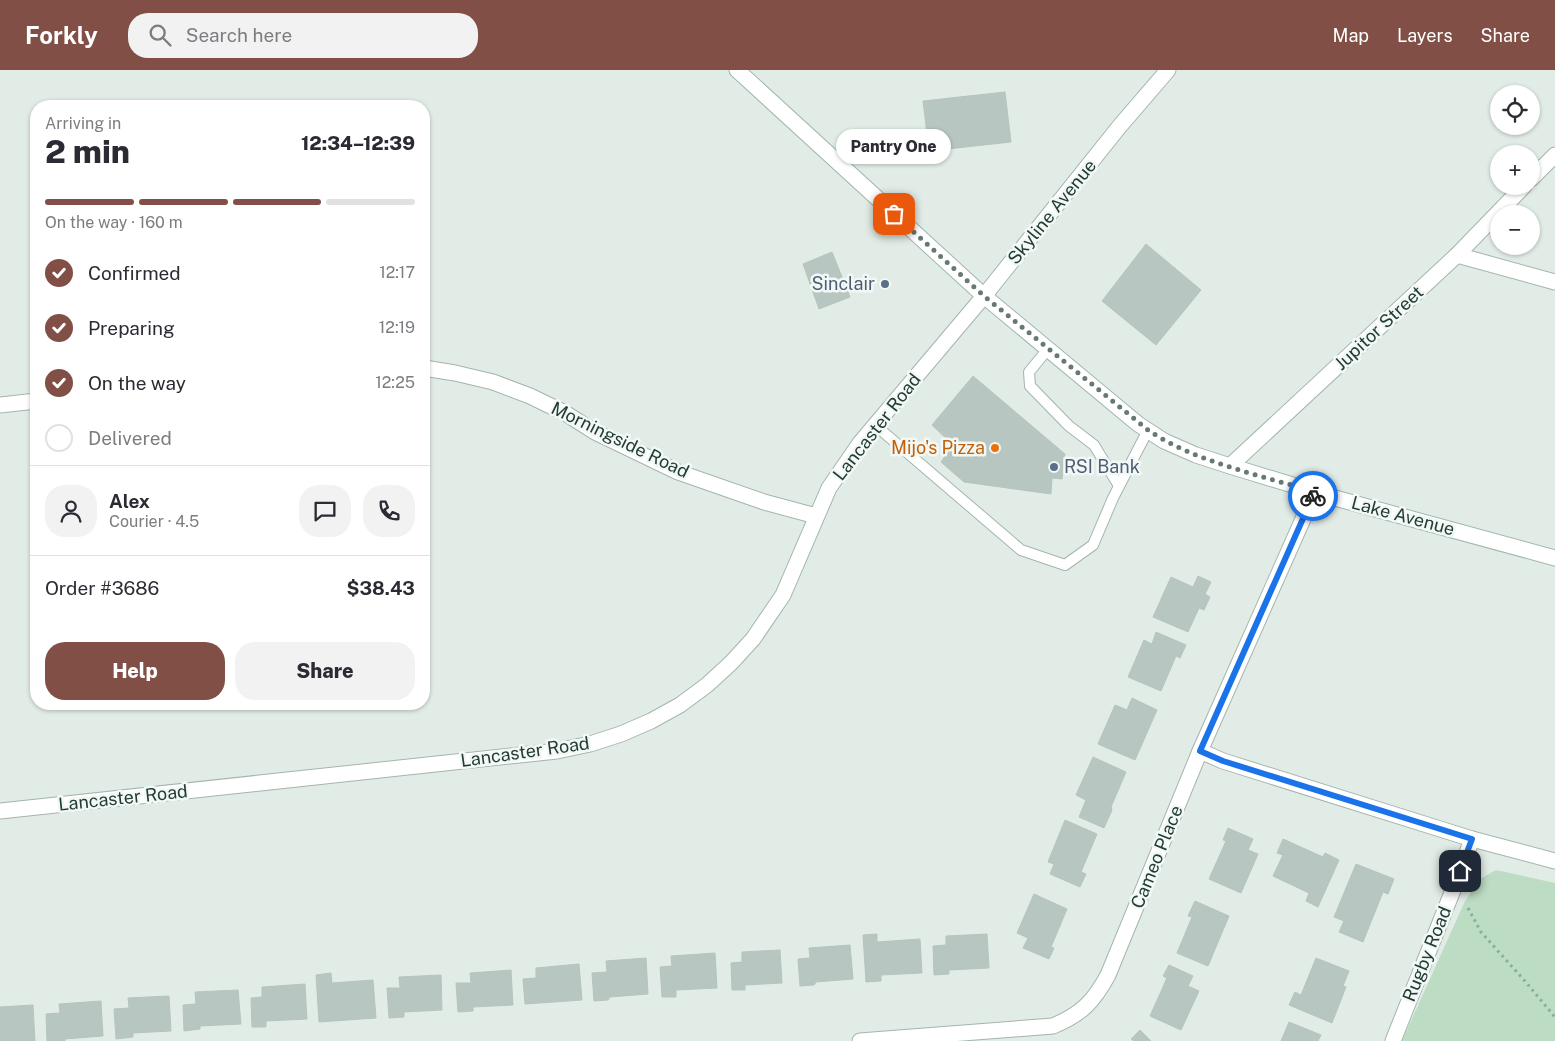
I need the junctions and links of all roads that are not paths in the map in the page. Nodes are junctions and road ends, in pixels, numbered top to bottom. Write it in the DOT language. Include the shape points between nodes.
graph roads {
  1 [pos="737,70"];
  2 [pos="1168,70"];
  3 [pos="1555,155"];
  4 [pos="1543,171"];
  5 [pos="1515,195"];
  6 [pos="1457,255"];
  7 [pos="1555,282"];
  8 [pos="984,296"];
  9 [pos="1048,349"];
  10 [pos="430,369"];
  11 [pos="30,402"];
  12 [pos="0,404"];
  13 [pos="875,425"];
  14 [pos="1148,430"];
  15 [pos="1230,466"];
  16 [pos="1119,486"];
  17 [pos="1315,492"];
  18 [pos="816,516"];
  19 [pos="1555,558"];
  20 [pos="1200,751"];
  21 [pos="0,811"];
  22 [pos="1472,839"];
  23 [pos="1555,861"];
  24 [pos="860,1041"];
  25 [pos="1393,1041"];
  1 -- 8 [label="street, Lake Avenue"];
  2 -- 8 [label="street, Skyline Avenue"];
  3 -- 4 [label="street"];
  5 -- 6 [label="street, Jupitor Street"];
  6 -- 7 [label="street"];
  6 -- 15 [label="street, Jupitor Street"];
  8 -- 9 [label="street, Lake Avenue"];
  8 -- 13 [label="street, Lancaster Road"];
  9 -- 14 [label="street, Lake Avenue"];
  9 -- 16 [label="lane" via="1029,372 1030,386 1069,426 1094,445"];
  10 -- 18 [label="street, Morningside Road" via="493,382 530,396 678,472"];
  11 -- 12 [label="street"];
  13 -- 16 [label="lane" via="1021,550 1065,565 1092,545"];
  13 -- 18 [label="street, Lancaster Road" via="829,488"];
  14 -- 15 [label="street, Lake Avenue" via="1164,441"];
  14 -- 16 [label="lane"];
  15 -- 17 [label="street, Lake Avenue"];
  17 -- 19 [label="street, Lake Avenue"];
  17 -- 20 [label="street, Cameo Place"];
  18 -- 21 [label="street, Lancaster Road" via="783,595 731,663 680,705 621,734 557,751"];
  20 -- 22 [label="street"];
  20 -- 24 [label="street, Cameo Place" via="1108,975 1098,993 1071,1019 1053,1026"];
  22 -- 23 [label="street"];
  22 -- 25 [label="street, Rugby Road"];
}
